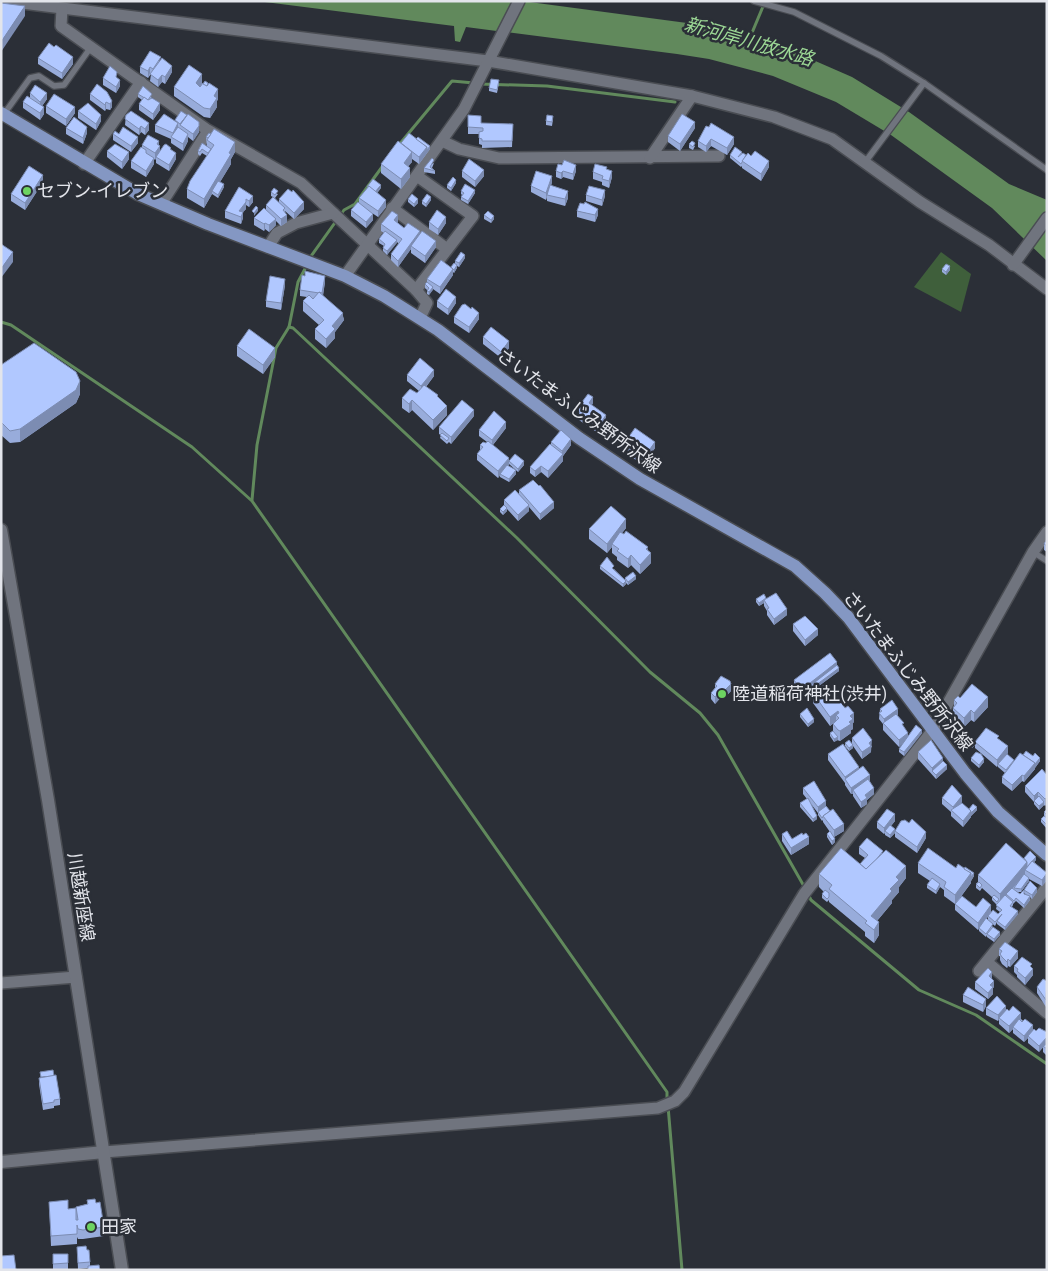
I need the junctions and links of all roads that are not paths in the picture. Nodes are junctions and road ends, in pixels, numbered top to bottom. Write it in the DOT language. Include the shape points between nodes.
graph roads {
  1 [pos="6,1"];
  2 [pos="519,1"];
  3 [pos="754,1"];
  4 [pos="62,9"];
  5 [pos="91,47"];
  6 [pos="490,58"];
  7 [pos="141,82"];
  8 [pos="923,85"];
  9 [pos="692,96"];
  10 [pos="3,113"];
  11 [pos="208,131"];
  12 [pos="442,141"];
  13 [pos="719,156"];
  14 [pos="650,158"];
  15 [pos="868,159"];
  16 [pos="84,164"];
  17 [pos="1047,170"];
  18 [pos="417,176"];
  19 [pos="161,204"];
  20 [pos="392,208"];
  21 [pos="333,213"];
  22 [pos="1047,218"];
  23 [pos="366,244"];
  24 [pos="268,247"];
  25 [pos="448,249"];
  26 [pos="1016,260"];
  27 [pos="345,276"];
  28 [pos="1047,289"];
  29 [pos="416,290"];
  30 [pos="420,318"];
  31 [pos="1,530"];
  32 [pos="1047,532"];
  33 [pos="1033,552"];
  34 [pos="1047,561"];
  35 [pos="933,730"];
  36 [pos="1047,855"];
  37 [pos="1047,887"];
  38 [pos="987,962"];
  39 [pos="979,971"];
  40 [pos="76,977"];
  41 [pos="1,983"];
  42 [pos="1047,1013"];
  43 [pos="104,1152"];
  44 [pos="1,1162"];
  45 [pos="122,1270"];
  1 -- 4 [label="street"];
  2 -- 6 [label="street"];
  3 -- 8 [label="lane" via="794,12 881,56"];
  4 -- 5 [label="street" via="61,26"];
  4 -- 6 [label="street"];
  5 -- 7 [label="street"];
  5 -- 10 [label="lane" via="64,86 54,86 39,76 30,78"];
  6 -- 9 [label="street"];
  6 -- 12 [label="street" via="464,109"];
  7 -- 11 [label="street"];
  7 -- 16 [label="street"];
  8 -- 15 [label="lane"];
  8 -- 17 [label="lane"];
  9 -- 14 [label="street"];
  9 -- 15 [label="street" via="774,117 832,139"];
  10 -- 16 [label="main road, さいたまふじみ野所沢線"];
  11 -- 19 [label="street"];
  11 -- 21 [label="street" via="286,173"];
  12 -- 14 [label="street" via="459,149 499,158"];
  12 -- 18 [label="street"];
  13 -- 14 [label="street"];
  15 -- 26 [label="street" via="920,202"];
  16 -- 19 [label="main road, さいたまふじみ野所沢線"];
  18 -- 20 [label="street"];
  18 -- 25 [label="street" via="473,216"];
  19 -- 24 [label="main road, さいたまふじみ野所沢線"];
  20 -- 23 [label="street"];
  20 -- 25 [label="street"];
  21 -- 23 [label="street"];
  21 -- 24 [label="street" via="296,223 277,233"];
  22 -- 26 [label="street"];
  23 -- 27 [label="street"];
  23 -- 29 [label="street"];
  24 -- 27 [label="main road, さいたまふじみ野所沢線"];
  25 -- 29 [label="street"];
  26 -- 28 [label="street"];
  27 -- 30 [label="main road, さいたまふじみ野所沢線"];
  29 -- 30 [label="street" via="427,303"];
  30 -- 35 [label="main road, さいたまふじみ野所沢線" via="579,438 640,479 795,566 848,617"];
  31 -- 40 [label="main road, 川越新座線"];
  32 -- 33 [label="street"];
  33 -- 34 [label="lane"];
  33 -- 35 [label="street"];
  35 -- 36 [label="main road, さいたまふじみ野所沢線" via="998,812"];
  35 -- 43 [label="street" via="804,894 684,1092 663,1108"];
  37 -- 38 [label="street"];
  38 -- 39 [label="street"];
  38 -- 42 [label="street"];
  40 -- 41 [label="street"];
  40 -- 43 [label="main road, 川越新座線"];
  43 -- 44 [label="main road"];
  43 -- 45 [label="main road, 川越新座線"];
}
